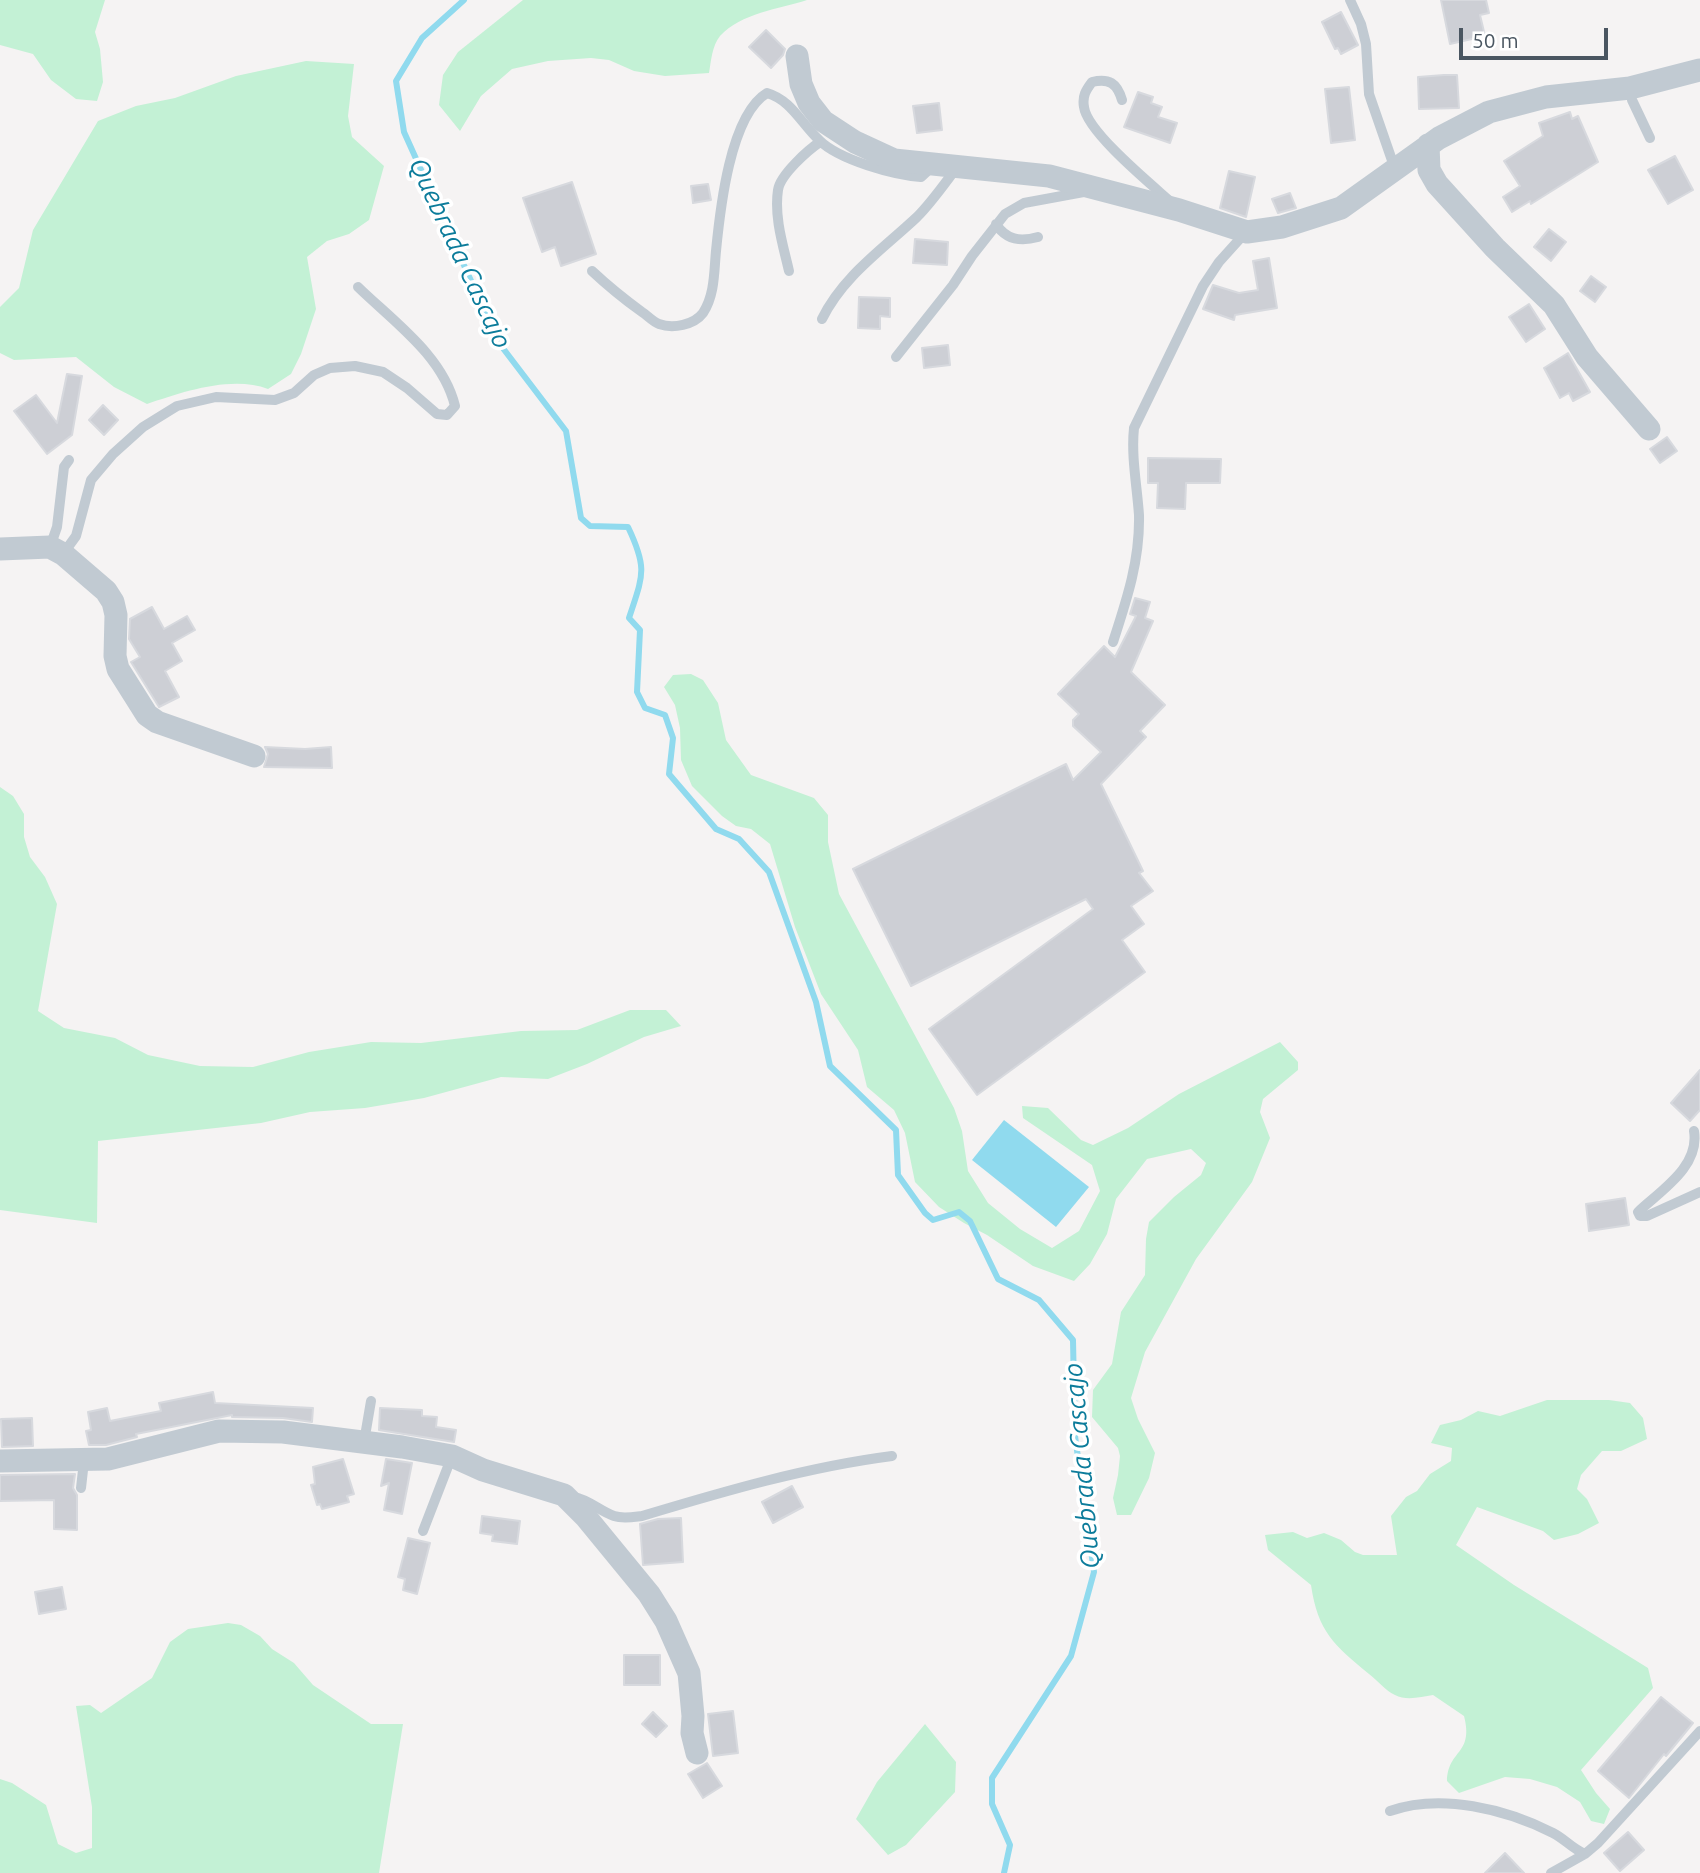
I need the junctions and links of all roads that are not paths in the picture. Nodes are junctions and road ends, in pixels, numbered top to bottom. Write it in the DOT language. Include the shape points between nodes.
graph roads {
  1 [pos="1350,0"];
  2 [pos="797,56"];
  3 [pos="1700,70"];
  4 [pos="1630,88"];
  5 [pos="1122,100"];
  6 [pos="1650,138"];
  7 [pos="820,142"];
  8 [pos="1428,145"];
  9 [pos="947,165"];
  10 [pos="1395,169"];
  11 [pos="1098,188"];
  12 [pos="1180,210"];
  13 [pos="996,224"];
  14 [pos="1247,232"];
  15 [pos="1038,237"];
  16 [pos="592,271"];
  17 [pos="789,271"];
  18 [pos="358,287"];
  19 [pos="822,319"];
  20 [pos="895,356"];
  21 [pos="1649,429"];
  22 [pos="69,460"];
  23 [pos="0,549"];
  24 [pos="56,551"];
  25 [pos="1113,642"];
  26 [pos="254,756"];
  27 [pos="1694,1131"];
  28 [pos="1700,1192"];
  29 [pos="371,1401"];
  30 [pos="364,1442"];
  31 [pos="452,1456"];
  32 [pos="892,1456"];
  33 [pos="0,1461"];
  34 [pos="84,1461"];
  35 [pos="81,1488"];
  36 [pos="564,1495"];
  37 [pos="423,1531"];
  38 [pos="1700,1731"];
  39 [pos="696,1753"];
  40 [pos="1390,1811"];
  41 [pos="1585,1854"];
  42 [pos="1551,1873"];
  1 -- 10 [label="lane" via="1366,44 1369,94"];
  2 -- 9 [label="street" via="801,84 823,121 894,160"];
  3 -- 4 [label="street"];
  4 -- 6 [label="lane"];
  4 -- 8 [label="street" via="1512,105 1469,120"];
  5 -- 12 [label="lane" via="1111,81 1092,82 1084,91 1089,122"];
  7 -- 9 [label="lane" via="897,175 922,177"];
  7 -- 16 [label="lane" via="781,97 767,93 757,99 743,121 723,192 713,287 702,314 683,326 659,324"];
  7 -- 17 [label="lane" via="778,187 779,224"];
  8 -- 10 [label="street"];
  8 -- 21 [label="street" via="1429,170 1437,184 1554,304 1587,357"];
  9 -- 11 [label="street" via="1049,176"];
  9 -- 19 [label="lane" via="919,215 874,253 829,304"];
  10 -- 14 [label="street" via="1333,212"];
  11 -- 12 [label="street"];
  11 -- 13 [label="lane" via="1024,203"];
  12 -- 14 [label="street"];
  13 -- 15 [label="lane" via="1013,239"];
  13 -- 20 [label="lane"];
  14 -- 25 [label="lane" via="1203,286 1134,428 1138,550 1133,582"];
  18 -- 24 [label="lane" via="424,352 450,386 456,407 447,415 438,414 383,372 355,366 330,368 294,393 275,400 216,397 177,406 143,427 91,480 76,536"];
  22 -- 24 [label="lane" via="64,467"];
  23 -- 24 [label="street"];
  24 -- 26 [label="street" via="106,591 113,602 118,669 147,715"];
  27 -- 28 [label="lane" via="1694,1156 1667,1188 1638,1212 1647,1216"];
  29 -- 30 [label="lane"];
  30 -- 31 [label="street"];
  30 -- 34 [label="street" via="283,1432 219,1431"];
  31 -- 36 [label="street"];
  31 -- 37 [label="lane"];
  32 -- 36 [label="lane" via="774,1478 642,1516 612,1516 593,1503"];
  33 -- 34 [label="street"];
  34 -- 35 [label="lane"];
  36 -- 39 [label="street" via="649,1594 666,1621 689,1673"];
  38 -- 41 [label="lane"];
  40 -- 41 [label="lane" via="1440,1803 1478,1808 1556,1834"];
  41 -- 42 [label="lane"];
}
